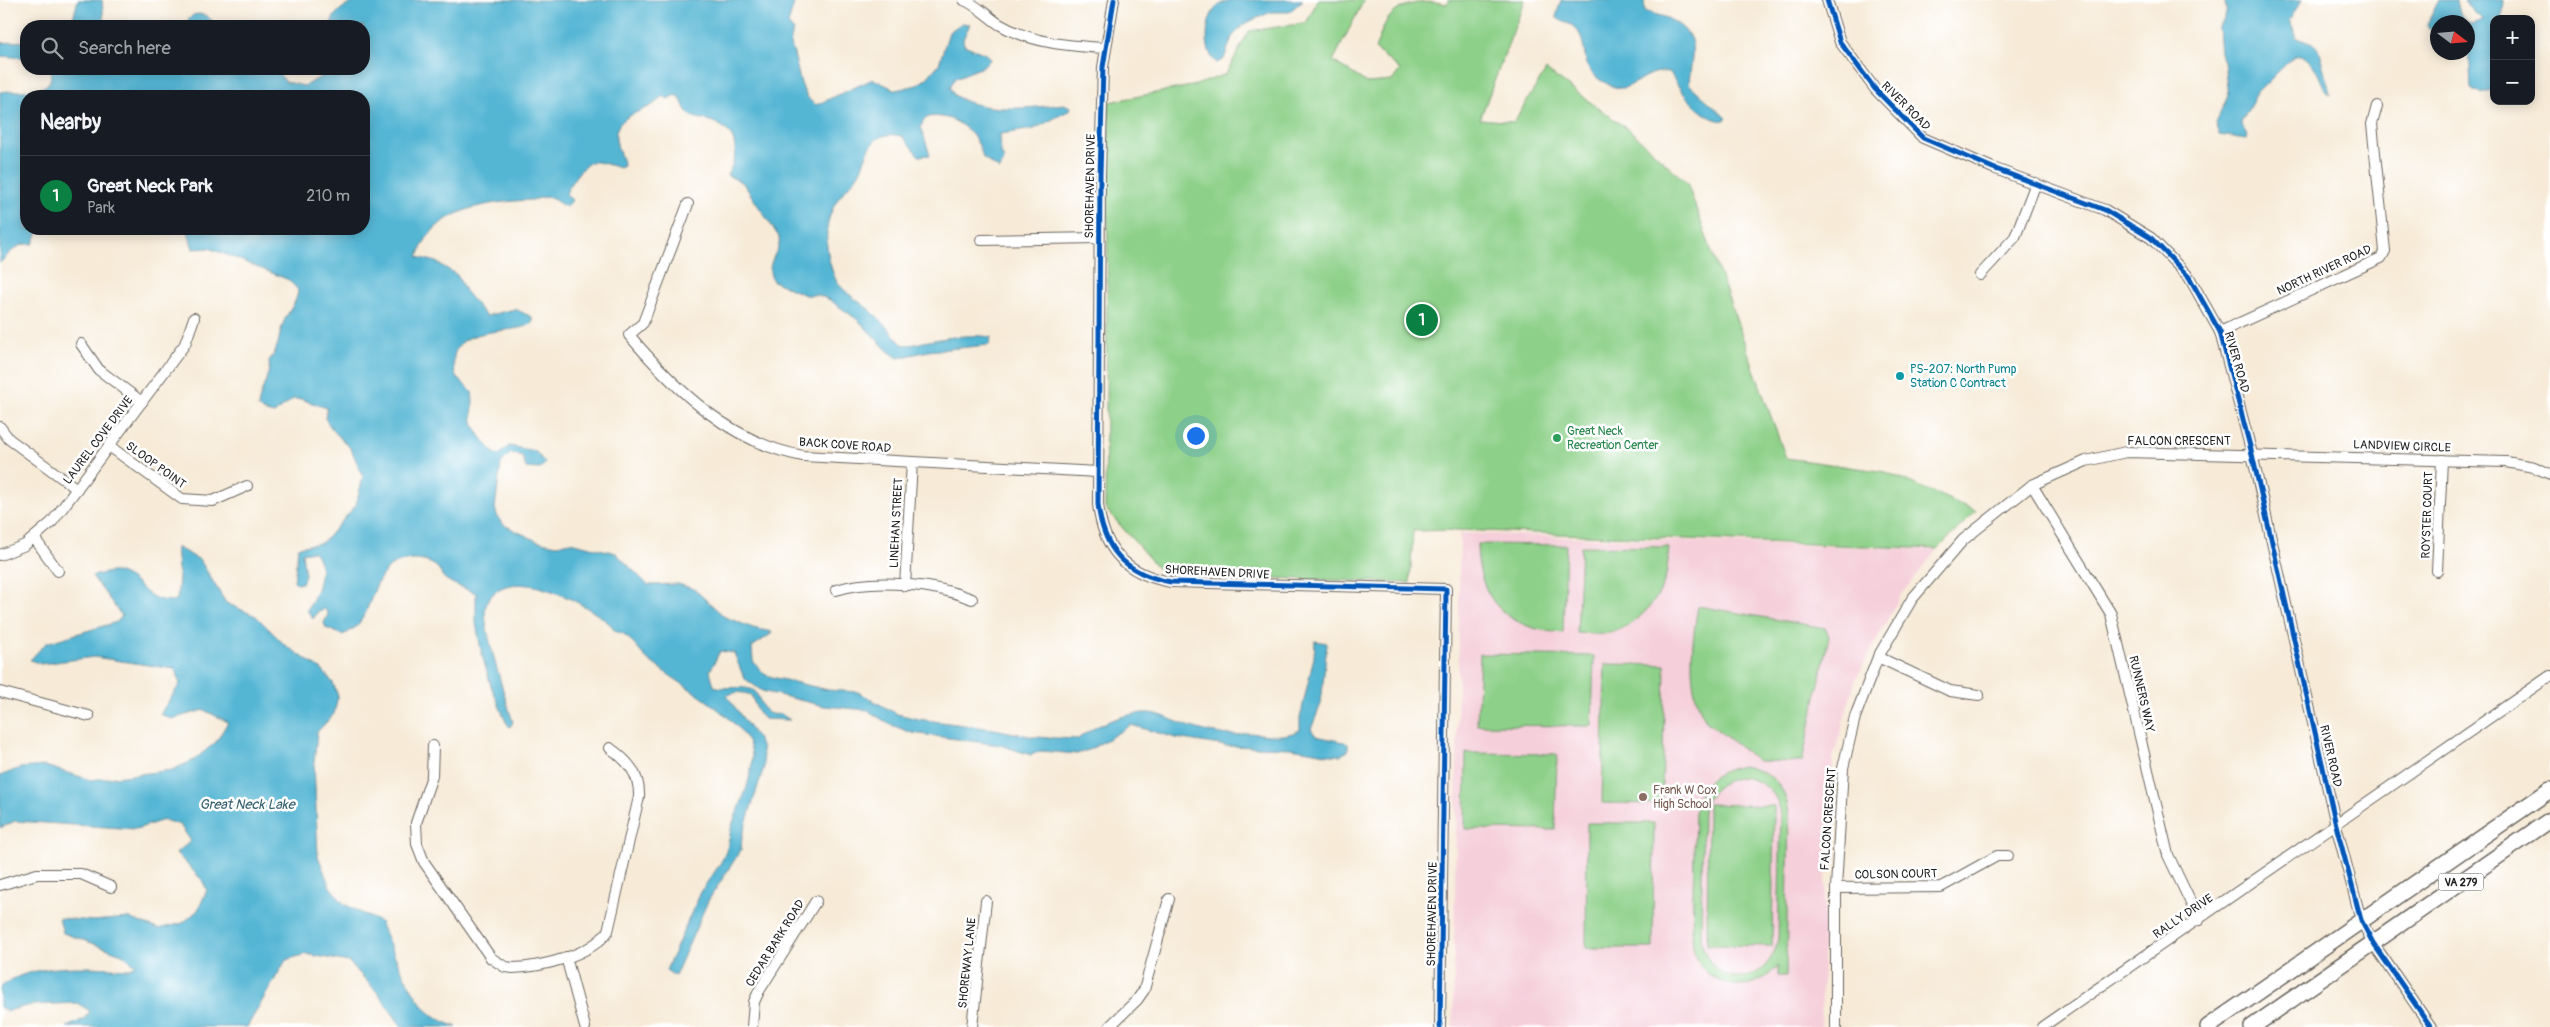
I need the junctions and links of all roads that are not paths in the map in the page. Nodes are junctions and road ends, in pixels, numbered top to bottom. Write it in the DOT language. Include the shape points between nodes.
graph roads {
  1 [pos="964,0"];
  2 [pos="1114,0"];
  3 [pos="1826,0"];
  4 [pos="1105,48"];
  5 [pos="2377,106"];
  6 [pos="2036,183"];
  7 [pos="688,204"];
  8 [pos="1100,238"];
  9 [pos="981,240"];
  10 [pos="1980,275"];
  11 [pos="194,318"];
  12 [pos="2220,332"];
  13 [pos="81,344"];
  14 [pos="142,402"];
  15 [pos="0,427"];
  16 [pos="109,446"];
  17 [pos="2252,454"];
  18 [pos="2442,460"];
  19 [pos="912,462"];
  20 [pos="1098,472"];
  21 [pos="2550,474"];
  22 [pos="2032,485"];
  23 [pos="247,486"];
  24 [pos="77,489"];
  25 [pos="35,539"];
  26 [pos="0,555"];
  27 [pos="58,571"];
  28 [pos="2438,572"];
  29 [pos="904,586"];
  30 [pos="836,590"];
  31 [pos="972,599"];
  32 [pos="1878,657"];
  33 [pos="2550,676"];
  34 [pos="0,692"];
  35 [pos="1979,695"];
  36 [pos="89,716"];
  37 [pos="433,746"];
  38 [pos="610,748"];
  39 [pos="2550,790"];
  40 [pos="2550,820"];
  41 [pos="2336,825"];
  42 [pos="2008,856"];
  43 [pos="0,885"];
  44 [pos="111,887"];
  45 [pos="1836,888"];
  46 [pos="1169,899"];
  47 [pos="816,901"];
  48 [pos="986,901"];
  49 [pos="2199,920"];
  50 [pos="2361,920"];
  51 [pos="2373,943"];
  52 [pos="566,957"];
  53 [pos="585,1027"];
  54 [pos="752,1027"];
  55 [pos="972,1027"];
  56 [pos="1109,1027"];
  57 [pos="1440,1027"];
  58 [pos="1836,1027"];
  59 [pos="2042,1027"];
  60 [pos="2208,1027"];
  61 [pos="2252,1027"];
  62 [pos="2431,1027"];
  1 -- 4 [label="street" via="1000,24 1027,36 1061,44"];
  2 -- 4 [label="street, SHOREHAVEN DRIVE"];
  3 -- 6 [label="street, RIVER ROAD" via="1840,42 1875,89 1922,138"];
  4 -- 8 [label="street, SHOREHAVEN DRIVE"];
  5 -- 12 [label="street, NORTH RIVER ROAD" via="2372,124 2385,251 2381,258"];
  6 -- 10 [label="street" via="2015,237"];
  6 -- 12 [label="street, RIVER ROAD" via="2105,210 2151,238 2189,277"];
  7 -- 19 [label="street, BACK COVE ROAD" via="643,322 629,335 659,370 698,406 770,449 802,456"];
  8 -- 9 [label="street"];
  8 -- 20 [label="street, SHOREHAVEN DRIVE"];
  11 -- 14 [label="street, LAUREL COVE DRIVE" via="185,344"];
  12 -- 17 [label="street, RIVER ROAD"];
  13 -- 14 [label="street" via="99,370"];
  14 -- 16 [label="street, LAUREL COVE DRIVE"];
  15 -- 24 [label="street" via="9,439"];
  16 -- 23 [label="street, SLOOP POINT" via="182,499 213,501"];
  16 -- 24 [label="street, LAUREL COVE DRIVE"];
  17 -- 18 [label="street, LANDVIEW CIRCLE"];
  17 -- 22 [label="street, FALCON CRESCENT" via="2126,452 2086,461"];
  17 -- 41 [label="street, RIVER ROAD"];
  18 -- 21 [label="street, LANDVIEW CIRCLE" via="2520,463"];
  18 -- 28 [label="street, ROYSTER COURT"];
  19 -- 20 [label="street, BACK COVE ROAD"];
  19 -- 29 [label="street, LINEHAN STREET"];
  20 -- 57 [label="street, SHOREHAVEN DRIVE" via="1100,518 1106,539 1125,563 1151,577 1170,582 1446,589"];
  22 -- 32 [label="street, FALCON CRESCENT" via="1963,540 1912,599"];
  22 -- 49 [label="street, RUNNERS WAY" via="2111,614 2168,855"];
  24 -- 25 [label="street, LAUREL COVE DRIVE"];
  25 -- 26 [label="street, LAUREL COVE DRIVE"];
  25 -- 27 [label="street"];
  29 -- 30 [label="street" via="858,585"];
  29 -- 31 [label="street" via="942,589"];
  32 -- 35 [label="street" via="1950,691"];
  32 -- 45 [label="street, FALCON CRESCENT" via="1855,717 1843,768"];
  33 -- 41 [label="street"];
  34 -- 36 [label="street"];
  37 -- 52 [label="street" via="432,776 416,823 417,844 424,862 491,958 498,963 521,968"];
  38 -- 52 [label="street" via="634,771 640,797 608,931 588,950"];
  39 -- 50 [label="main road, VA 279"];
  40 -- 51 [label="main road, VA 279"];
  41 -- 49 [label="street, RALLY DRIVE"];
  41 -- 50 [label="street, RIVER ROAD"];
  42 -- 45 [label="street, COLSON COURT" via="1997,856 1941,887"];
  43 -- 44 [label="street" via="38,874 81,874"];
  45 -- 58 [label="street, FALCON CRESCENT"];
  46 -- 56 [label="street" via="1144,990"];
  47 -- 54 [label="street, CEDAR BARK ROAD" via="758,991"];
  48 -- 55 [label="street, SHOREWAY LANE"];
  49 -- 59 [label="street, RALLY DRIVE"];
  50 -- 51 [label="street, RIVER ROAD"];
  50 -- 60 [label="main road, VA 279"];
  51 -- 61 [label="main road, VA 279"];
  51 -- 62 [label="street, RIVER ROAD"];
  52 -- 53 [label="street"];
}
